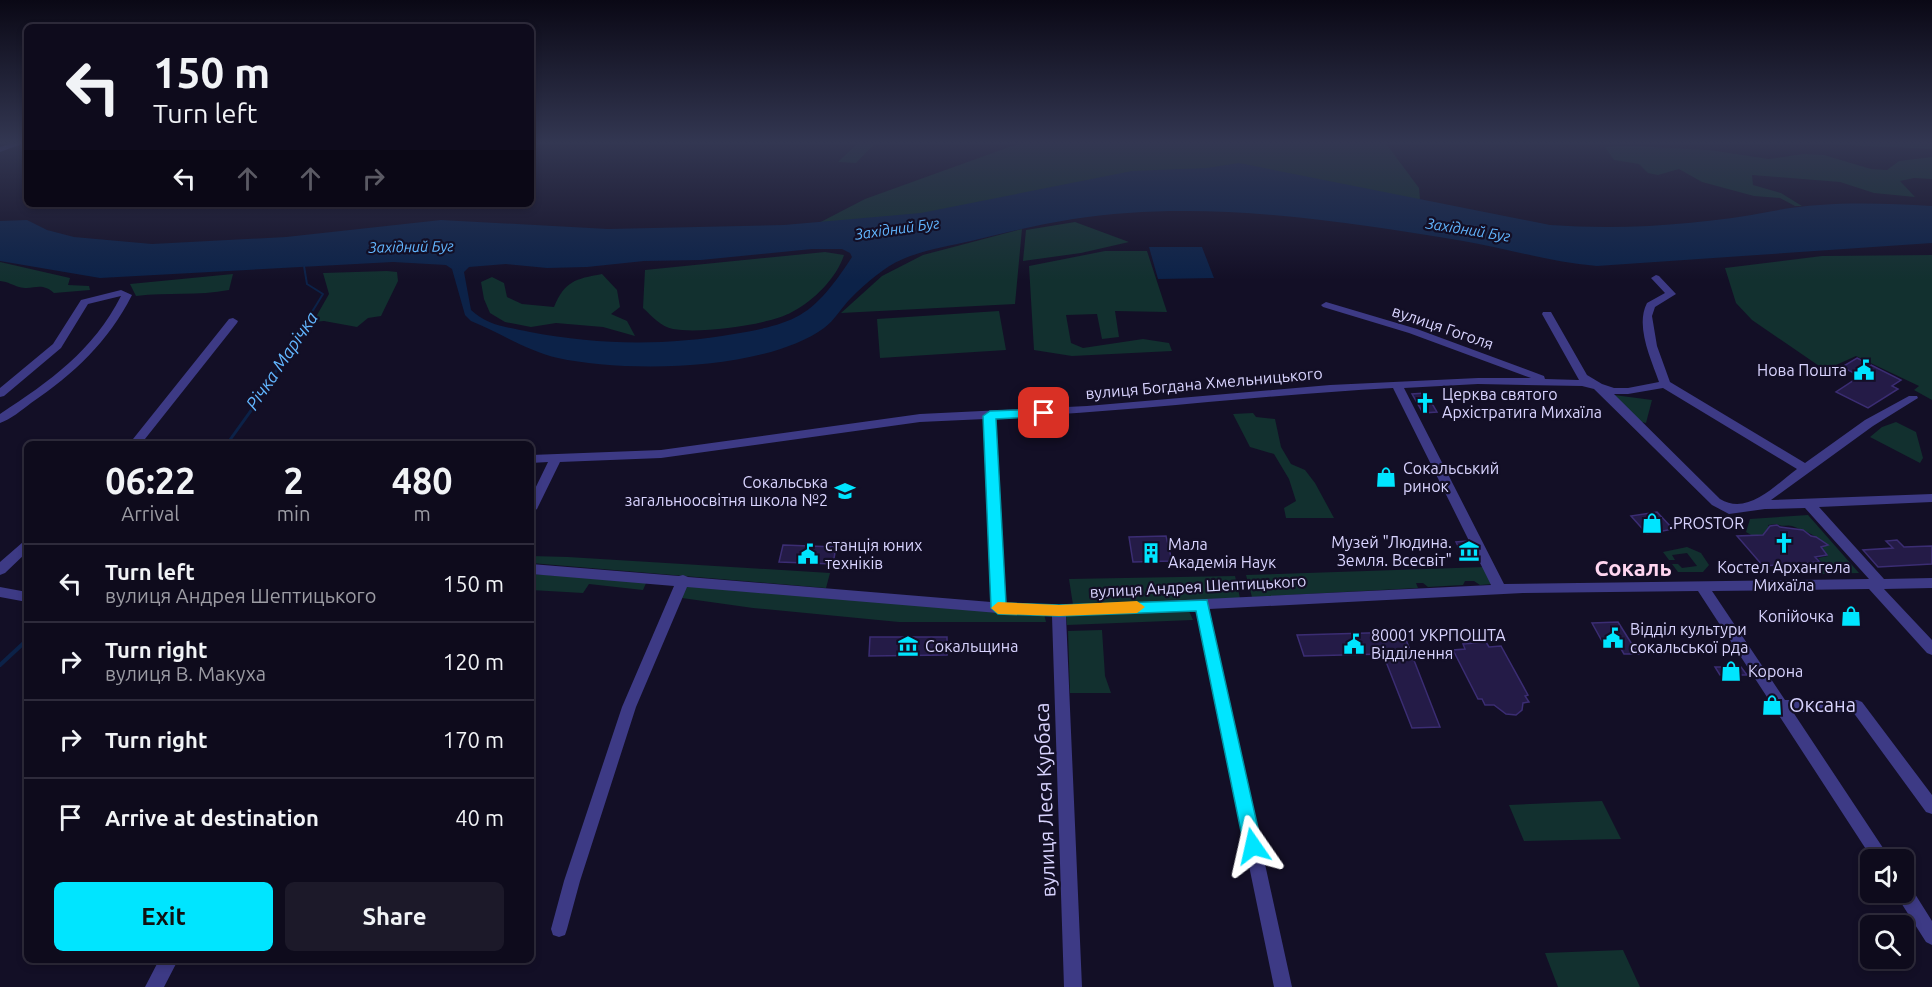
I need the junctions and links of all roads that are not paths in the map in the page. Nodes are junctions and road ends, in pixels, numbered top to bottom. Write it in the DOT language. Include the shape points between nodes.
graph roads {
  1 [pos="1656,278"];
  2 [pos="1326,305"];
  3 [pos="1547,314"];
  4 [pos="233,321"];
  5 [pos="0,379"];
  6 [pos="18,380"];
  7 [pos="1549,381"];
  8 [pos="1665,384"];
  9 [pos="1397,385"];
  10 [pos="1598,386"];
  11 [pos="0,394"];
  12 [pos="1913,398"];
  13 [pos="990,416"];
  14 [pos="0,418"];
  15 [pos="137,441"];
  16 [pos="556,458"];
  17 [pos="534,459"];
  18 [pos="1804,468"];
  19 [pos="1932,498"];
  20 [pos="534,503"];
  21 [pos="1809,504"];
  22 [pos="1755,506"];
  23 [pos="24,548"];
  24 [pos="534,569"];
  25 [pos="0,570"];
  26 [pos="683,580"];
  27 [pos="1932,583"];
  28 [pos="1876,584"];
  29 [pos="1702,586"];
  30 [pos="1500,589"];
  31 [pos="0,592"];
  32 [pos="24,596"];
  33 [pos="1202,605"];
  34 [pos="998,608"];
  35 [pos="1059,610"];
  36 [pos="1932,649"];
  37 [pos="1782,706"];
  38 [pos="1932,807"];
  39 [pos="1876,849"];
  40 [pos="1911,903"];
  41 [pos="559,929"];
  42 [pos="1932,936"];
  43 [pos="168,963"];
  44 [pos="153,987"];
  45 [pos="1073,987"];
  46 [pos="1283,987"];
  1 -- 8 [label="street" via="1671,294 1650,305 1647,316"];
  2 -- 7 [label="street, вулиця Гоголя" via="1424,335"];
  3 -- 10 [label="street" via="1583,377"];
  4 -- 15 [label="street"];
  5 -- 6 [label="street"];
  6 -- 11 [label="street"];
  6 -- 14 [label="street" via="57,346 84,302 127,295 94,349 42,391"];
  7 -- 9 [label="street, вулиця Богдана Хмельницького"];
  7 -- 10 [label="street, вулиця Богдана Хмельницького"];
  8 -- 10 [label="street, вулиця Богдана Хмельницького" via="1628,391"];
  8 -- 18 [label="street"];
  9 -- 13 [label="street, вулиця Богдана Хмельницького"];
  9 -- 30 [label="street"];
  10 -- 22 [label="street" via="1716,502 1729,510"];
  12 -- 18 [label="street"];
  13 -- 16 [label="street, вулиця Богдана Хмельницького" via="920,418 661,454"];
  13 -- 34 [label="street"];
  16 -- 17 [label="street, вулиця Богдана Хмельницького"];
  16 -- 20 [label="street"];
  18 -- 22 [label="street"];
  19 -- 21 [label="street"];
  21 -- 22 [label="street"];
  21 -- 28 [label="street"];
  23 -- 25 [label="street"];
  24 -- 26 [label="street, вулиця Андрея Шептицького"];
  26 -- 34 [label="street, вулиця Андрея Шептицького"];
  26 -- 41 [label="street" via="628,707"];
  27 -- 28 [label="street, вулиця Андрея Шептицького"];
  28 -- 29 [label="street, вулиця Андрея Шептицького"];
  28 -- 36 [label="street"];
  29 -- 30 [label="street, вулиця Андрея Шептицького"];
  29 -- 37 [label="street"];
  30 -- 33 [label="street, вулиця Андрея Шептицького"];
  31 -- 32 [label="street"];
  33 -- 35 [label="street, вулиця Андрея Шептицького"];
  33 -- 46 [label="street"];
  34 -- 35 [label="street, вулиця Андрея Шептицького"];
  35 -- 45 [label="street, вулиця Леся Курбаса"];
  37 -- 38 [label="street" via="1857,706"];
  37 -- 39 [label="street"];
  40 -- 42 [label="street"];
  43 -- 44 [label="street"];
}
